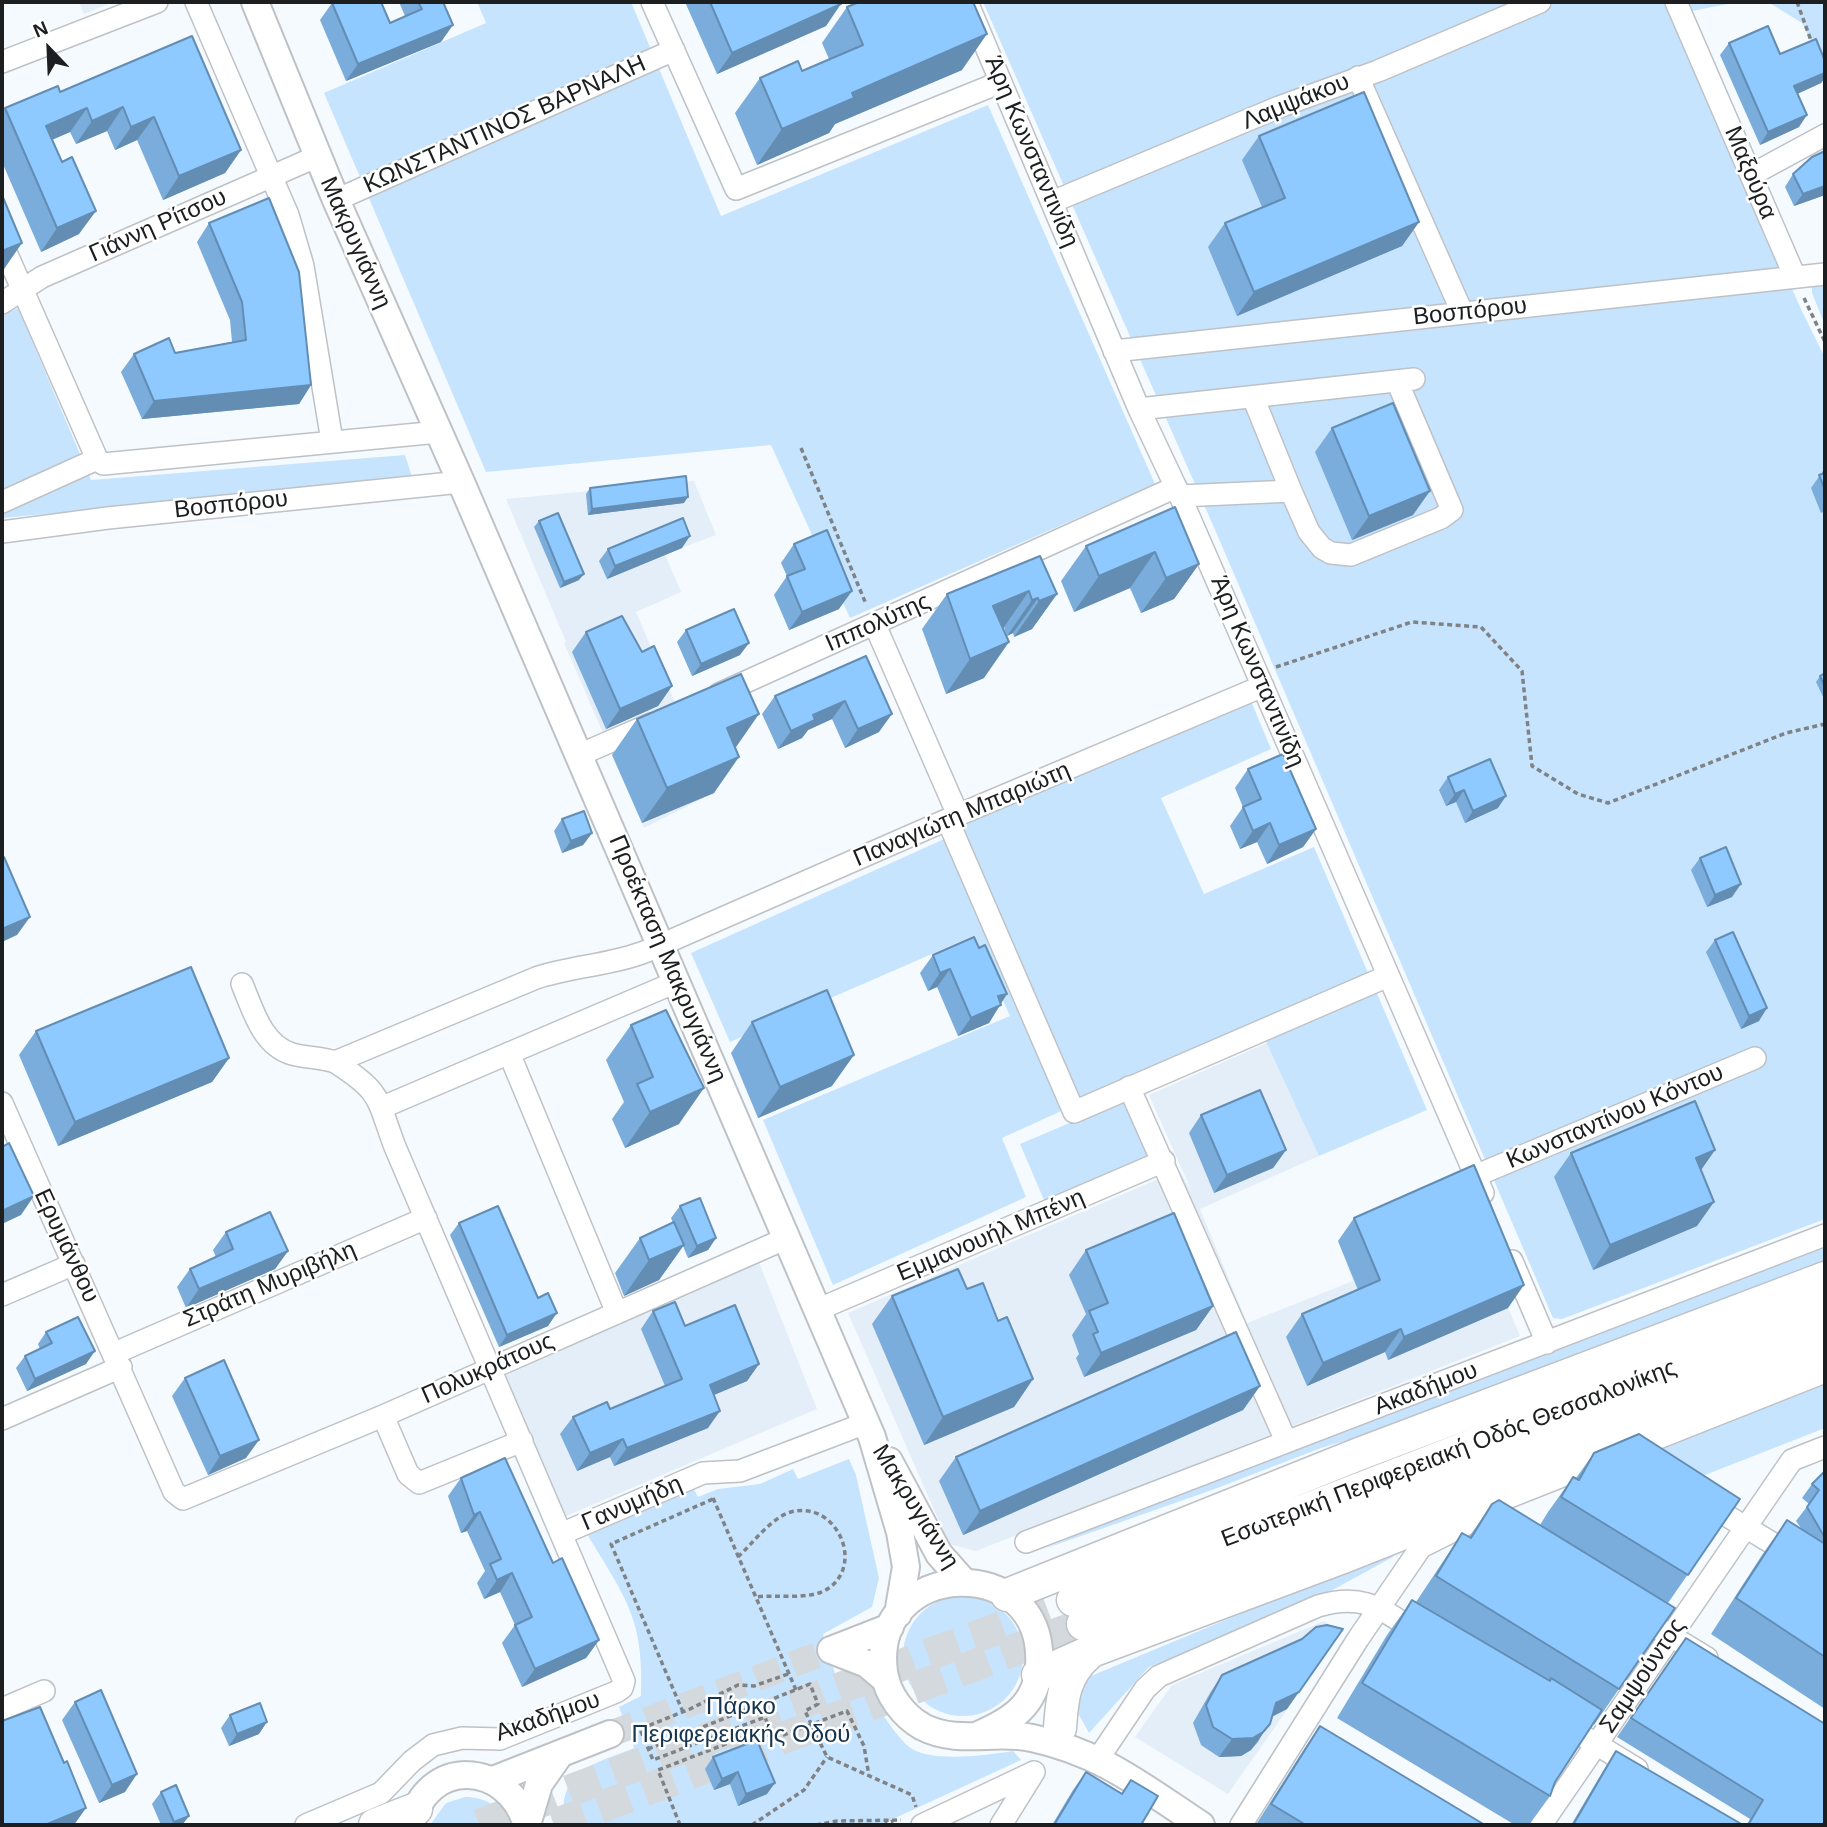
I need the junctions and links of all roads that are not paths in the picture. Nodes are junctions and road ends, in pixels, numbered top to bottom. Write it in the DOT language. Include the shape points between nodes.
graph roads {
  1 [pos="157,2"];
  2 [pos="196,2"];
  3 [pos="255,2"];
  4 [pos="652,2"];
  5 [pos="967,2"];
  6 [pos="1540,2"];
  7 [pos="1676,2"];
  8 [pos="674,50"];
  9 [pos="2,62"];
  10 [pos="1359,77"];
  11 [pos="1001,82"];
  12 [pos="1825,135"];
  13 [pos="318,156"];
  14 [pos="1751,175"];
  15 [pos="272,177"];
  16 [pos="336,201"];
  17 [pos="1052,202"];
  18 [pos="2,243"];
  19 [pos="1825,274"];
  20 [pos="1795,277"];
  21 [pos="24,291"];
  22 [pos="2,303"];
  23 [pos="1462,312"];
  24 [pos="1114,351"];
  25 [pos="1253,397"];
  26 [pos="1139,409"];
  27 [pos="439,432"];
  28 [pos="332,441"];
  29 [pos="97,459"];
  30 [pos="461,482"];
  31 [pos="1291,491"];
  32 [pos="1178,492"];
  33 [pos="2,502"];
  34 [pos="2,532"];
  35 [pos="875,625"];
  36 [pos="1260,680"];
  37 [pos="702,701"];
  38 [pos="665,717"];
  39 [pos="579,755"];
  40 [pos="953,818"];
  41 [pos="660,945"];
  42 [pos="1388,976"];
  43 [pos="676,982"];
  44 [pos="242,984"];
  45 [pos="509,1053"];
  46 [pos="1755,1058"];
  47 [pos="335,1062"];
  48 [pos="1129,1087"];
  49 [pos="2,1102"];
  50 [pos="383,1107"];
  51 [pos="1164,1161"];
  52 [pos="1475,1176"];
  53 [pos="1492,1214"];
  54 [pos="426,1218"];
  55 [pos="1825,1235"];
  56 [pos="787,1238"];
  57 [pos="1503,1240"];
  58 [pos="74,1264"];
  59 [pos="1825,1278"];
  60 [pos="2,1295"];
  61 [pos="1825,1309"];
  62 [pos="817,1310"];
  63 [pos="617,1313"];
  64 [pos="1825,1338"];
  65 [pos="1548,1343"];
  66 [pos="118,1360"];
  67 [pos="1825,1366"];
  68 [pos="491,1367"];
  69 [pos="383,1416"];
  70 [pos="2,1419"];
  71 [pos="869,1430"];
  72 [pos="522,1441"];
  73 [pos="1286,1441"];
  74 [pos="1825,1447"];
  75 [pos="1687,1491"];
  76 [pos="189,1497"];
  77 [pos="1484,1522"];
  78 [pos="1746,1527"];
  79 [pos="561,1534"];
  80 [pos="1026,1542"];
  81 [pos="1825,1575"];
  82 [pos="963,1581"];
  83 [pos="1007,1595"];
  84 [pos="1614,1601"];
  85 [pos="1379,1608"];
  86 [pos="894,1620"];
  87 [pos="1083,1625"];
  88 [pos="1670,1636"];
  89 [pos="1436,1644"];
  90 [pos="1730,1672"];
  91 [pos="886,1680"];
  92 [pos="1036,1684"];
  93 [pos="44,1691"];
  94 [pos="2,1709"];
  95 [pos="1539,1709"];
  96 [pos="1306,1719"];
  97 [pos="1060,1728"];
  98 [pos="1329,1733"];
  99 [pos="610,1734"];
  100 [pos="976,1736"];
  101 [pos="1597,1744"];
  102 [pos="561,1753"];
  103 [pos="1092,1755"];
  104 [pos="1653,1778"];
  105 [pos="493,1780"];
  106 [pos="413,1817"];
  107 [pos="1184,1820"];
  108 [pos="306,1825"];
  109 [pos="375,1825"];
  110 [pos="527,1825"];
  111 [pos="922,1825"];
  112 [pos="1002,1825"];
  113 [pos="1241,1825"];
  114 [pos="1541,1825"];
  1 -- 9 [label="street"];
  2 -- 15 [label="street"];
  3 -- 13 [label="main road, Μακρυγιάννη"];
  4 -- 8 [label="street"];
  5 -- 11 [label="street, Άρη Κωνσταντινίδη"];
  6 -- 10 [label="street, Λαμψάκου"];
  7 -- 14 [label="street, Μαξούρα"];
  8 -- 11 [label="street" via="736,189"];
  8 -- 16 [label="street, ΚΩΝΣΤΑΝΤΙΝΟΣ ΒΑΡΝΑΛΗ"];
  10 -- 17 [label="street, Λαμψάκου"];
  10 -- 23 [label="street"];
  11 -- 17 [label="street, Άρη Κωνσταντινίδη"];
  12 -- 14 [label="street"];
  13 -- 15 [label="street, Γιάννη Ρίτσου"];
  13 -- 16 [label="main road, Μακρυγιάννη"];
  14 -- 20 [label="street, Μαξούρα"];
  15 -- 21 [label="street, Γιάννη Ρίτσου" via="42,277"];
  15 -- 28 [label="street" via="303,265"];
  16 -- 27 [label="main road, Μακρυγιάννη"];
  17 -- 24 [label="street, Άρη Κωνσταντινίδη"];
  18 -- 21 [label="street"];
  19 -- 20 [label="street, Βοσπόρου"];
  20 -- 23 [label="street, Βοσπόρου"];
  21 -- 22 [label="street, Γιάννη Ρίτσου"];
  21 -- 29 [label="street"];
  23 -- 24 [label="street, Βοσπόρου"];
  24 -- 26 [label="street, Άρη Κωνσταντινίδη"];
  25 -- 26 [label="street"];
  25 -- 31 [label="street"];
  25 -- 31 [label="street" via="1406,380 1452,510 1361,553 1340,555 1315,540"];
  26 -- 32 [label="street, Άρη Κωνσταντινίδη"];
  27 -- 28 [label="street"];
  27 -- 30 [label="main road, Μακρυγιάννη"];
  28 -- 29 [label="street" via="118,464"];
  29 -- 33 [label="street"];
  30 -- 34 [label="street, Βοσπόρου"];
  30 -- 39 [label="main road, Προέκταση Μακρυγιάννη"];
  31 -- 32 [label="street"];
  32 -- 35 [label="street, Ιππολύτης"];
  32 -- 36 [label="street, Άρη Κωνσταντινίδη"];
  35 -- 37 [label="street, Ιππολύτης"];
  35 -- 40 [label="street"];
  36 -- 40 [label="street, Παναγιώτη Μπαριώτη"];
  36 -- 42 [label="street, Άρη Κωνσταντινίδη"];
  38 -- 39 [label="street"];
  39 -- 41 [label="main road, Προέκταση Μακρυγιάννη"];
  40 -- 41 [label="street, Παναγιώτη Μπαριώτη"];
  40 -- 48 [label="street" via="1073,1112"];
  41 -- 43 [label="main road, Προέκταση Μακρυγιάννη"];
  41 -- 47 [label="street, Παναγιώτη Μπαριώτη" via="634,956 546,974"];
  42 -- 48 [label="street"];
  42 -- 52 [label="street, Άρη Κωνσταντινίδη"];
  43 -- 45 [label="street"];
  43 -- 56 [label="main road, Προέκταση Μακρυγιάννη"];
  44 -- 47 [label="street" via="260,1026 274,1044 293,1054"];
  45 -- 50 [label="street"];
  45 -- 63 [label="street"];
  46 -- 52 [label="street, Κωνσταντίνου Κόντου"];
  47 -- 50 [label="street" via="369,1085"];
  48 -- 51 [label="street"];
  49 -- 58 [label="street, Ερυμάνθου"];
  50 -- 54 [label="street"];
  51 -- 62 [label="street, Εμμανουήλ Μπένη"];
  51 -- 73 [label="street"];
  52 -- 53 [label="street, Άρη Κωνσταντινίδη"];
  54 -- 66 [label="street, Στράτη Μυριβήλη"];
  54 -- 68 [label="street"];
  55 -- 65 [label="street, Ακαδήμου"];
  56 -- 62 [label="main road, Προέκταση Μακρυγιάννη"];
  56 -- 63 [label="street, Πολυκράτους"];
  57 -- 65 [label="street"];
  58 -- 60 [label="street"];
  58 -- 66 [label="street, Ερυμάνθου"];
  59 -- 83 [label="highway" via="1359,1454"];
  61 -- 87 [label="highway, Εσωτερική Περιφερειακή Οδός Θεσσαλονίκης"];
  62 -- 71 [label="main road, Προέκταση Μακρυγιάννη"];
  63 -- 68 [label="street, Πολυκράτους"];
  64 -- 87 [label="highway, Εσωτερική Περιφερειακή Οδός Θεσσαλονίκης"];
  65 -- 73 [label="street, Ακαδήμου"];
  66 -- 70 [label="street, Στράτη Μυριβήλη"];
  66 -- 76 [label="street, Ερυμάνθου" via="174,1492"];
  67 -- 87 [label="highway" via="1343,1557"];
  68 -- 69 [label="street, Πολυκράτους"];
  68 -- 72 [label="street"];
  69 -- 72 [label="street" via="408,1474 419,1483"];
  69 -- 76 [label="street, Πολυκράτους"];
  71 -- 79 [label="street, Γανυμήδη" via="740,1471 703,1473"];
  71 -- 82 [label="main road, Μακρυγιάννη" via="939,1554"];
  71 -- 86 [label="main road, Μακρυγιάννη" via="906,1567"];
  72 -- 79 [label="street"];
  73 -- 80 [label="street, Ακαδήμου"];
  74 -- 78 [label="street, Σαμψούντος" via="1792,1460"];
  75 -- 78 [label="street"];
  77 -- 85 [label="street" via="1426,1543"];
  78 -- 81 [label="street"];
  78 -- 88 [label="street, Σαμψούντος"];
  79 -- 108 [label="street, Ακαδήμου" via="619,1666 622,1688 500,1739 462,1738 433,1745 381,1793"];
  82 -- 83 [label="main road, Μακρυγιάννη"];
  82 -- 86 [label="main road, Μακρυγιάννη" via="924,1590"];
  83 -- 92 [label="main road, Μακρυγιάννη" via="1024,1610 1035,1630 1040,1653"];
  84 -- 88 [label="street"];
  85 -- 89 [label="street"];
  85 -- 96 [label="street"];
  85 -- 103 [label="street" via="1359,1600 1336,1600 1169,1670 1150,1683"];
  86 -- 91 [label="main road, Μακρυγιάννη" via="884,1653"];
  86 -- 91 [label="main road" via="831,1650 867,1664"];
  87 -- 92 [label="highway"];
  87 -- 97 [label="highway" via="1077,1664 1062,1689"];
  88 -- 90 [label="street"];
  88 -- 101 [label="street, Σαμψούντος"];
  91 -- 100 [label="main road, Μακρυγιάννη" via="900,1707 916,1723 946,1735"];
  92 -- 97 [label="main road, Μακρυγιάννη" via="1039,1706"];
  92 -- 100 [label="main road" via="1013,1718"];
  93 -- 94 [label="street"];
  95 -- 101 [label="street"];
  96 -- 98 [label="street"];
  96 -- 113 [label="street"];
  97 -- 103 [label="main road, Μακρυγιάννη"];
  99 -- 102 [label="main road"];
  100 -- 103 [label="main road, Μακρυγιάννη" via="1029,1738"];
  101 -- 104 [label="street"];
  101 -- 114 [label="street, Σαμψούντος"];
  102 -- 105 [label="main road"];
  102 -- 110 [label="main road" via="539,1784"];
  103 -- 107 [label="main road, Μακρυγιάννη"];
  105 -- 106 [label="main road" via="455,1776 438,1785"];
  105 -- 110 [label="main road" via="514,1797"];
  106 -- 109 [label="highway"];
  111 -- 112 [label="street" via="1034,1772"];
}
